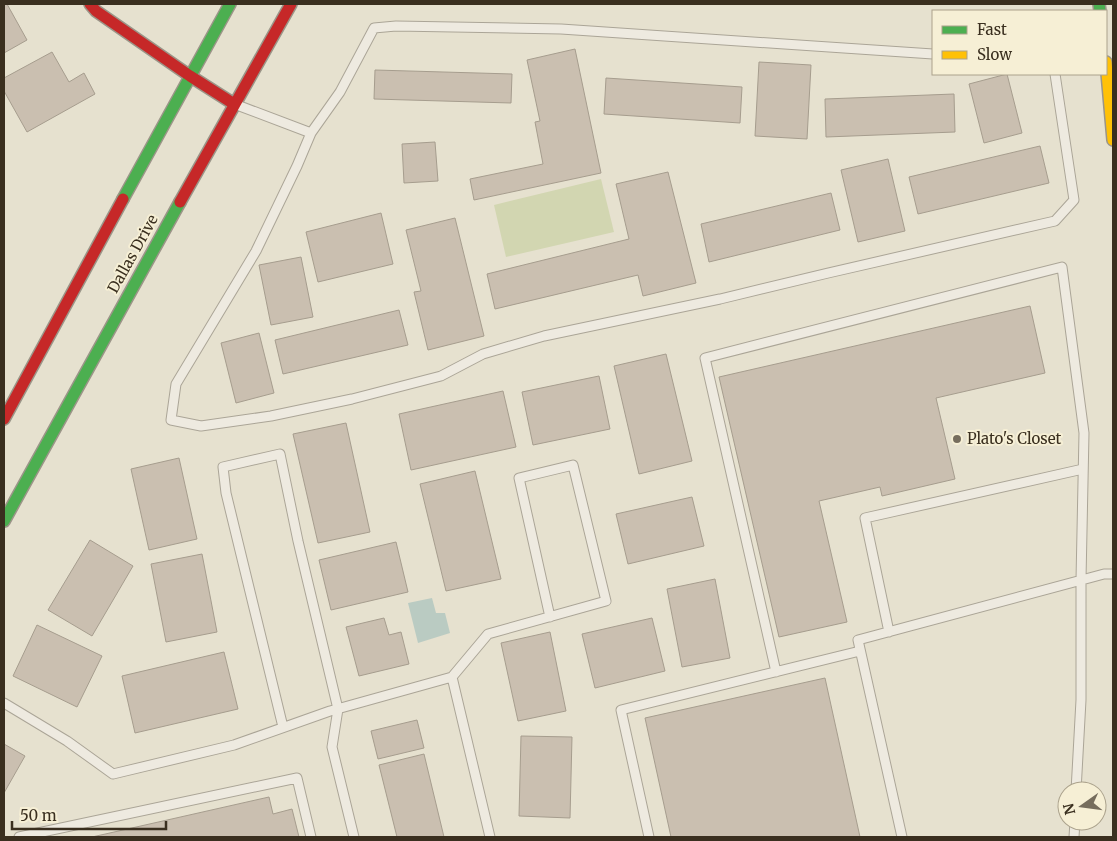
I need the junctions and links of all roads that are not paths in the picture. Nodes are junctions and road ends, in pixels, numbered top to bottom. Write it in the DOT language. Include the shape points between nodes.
graph roads {
  1 [pos="90,4"];
  2 [pos="230,4"];
  3 [pos="291,4"];
  4 [pos="932,54"];
  5 [pos="1107,73"];
  6 [pos="1055,75"];
  7 [pos="190,76"];
  8 [pos="234,104"];
  9 [pos="311,133"];
  10 [pos="1113,140"];
  11 [pos="4,420"];
  12 [pos="1083,469"];
  13 [pos="4,521"];
  14 [pos="1113,574"];
  15 [pos="1081,580"];
  16 [pos="550,616"];
  17 [pos="889,632"];
  18 [pos="860,651"];
  19 [pos="776,672"];
  20 [pos="452,678"];
  21 [pos="4,703"];
  22 [pos="338,709"];
  23 [pos="283,728"];
  24 [pos="1077,781"];
  25 [pos="19,837"];
  26 [pos="311,837"];
  27 [pos="354,837"];
  28 [pos="490,837"];
  29 [pos="649,837"];
  30 [pos="902,837"];
  1 -- 7 [label="main road"];
  2 -- 7 [label="main road"];
  3 -- 8 [label="main road, Dallas Drive"];
  4 -- 9 [label="lane" via="561,29 374,28 340,92"];
  5 -- 10 [label="main road"];
  6 -- 9 [label="lane" via="1074,200 1055,221 720,299 544,336 483,354 441,376 352,399 201,426 171,420 176,384 256,251"];
  7 -- 8 [label="main road"];
  7 -- 11 [label="main road"];
  8 -- 9 [label="lane"];
  8 -- 13 [label="main road, Dallas Drive"];
  12 -- 15 [label="lane"];
  12 -- 17 [label="lane" via="865,518"];
  12 -- 19 [label="lane" via="1084,433 1062,267 705,358"];
  14 -- 15 [label="lane"];
  15 -- 17 [label="lane"];
  15 -- 24 [label="lane" via="1082,700"];
  16 -- 16 [label="lane" via="606,601 573,465 519,478"];
  16 -- 20 [label="lane" via="488,634"];
  17 -- 18 [label="lane" via="858,640"];
  18 -- 19 [label="lane"];
  18 -- 30 [label="lane"];
  19 -- 29 [label="lane" via="621,710"];
  20 -- 22 [label="lane"];
  20 -- 28 [label="lane"];
  21 -- 23 [label="lane" via="113,774 234,745"];
  22 -- 23 [label="lane"];
  22 -- 23 [label="lane" via="280,454 223,466 226,493"];
  22 -- 27 [label="lane" via="332,747"];
  25 -- 26 [label="lane" via="297,778"];
}
